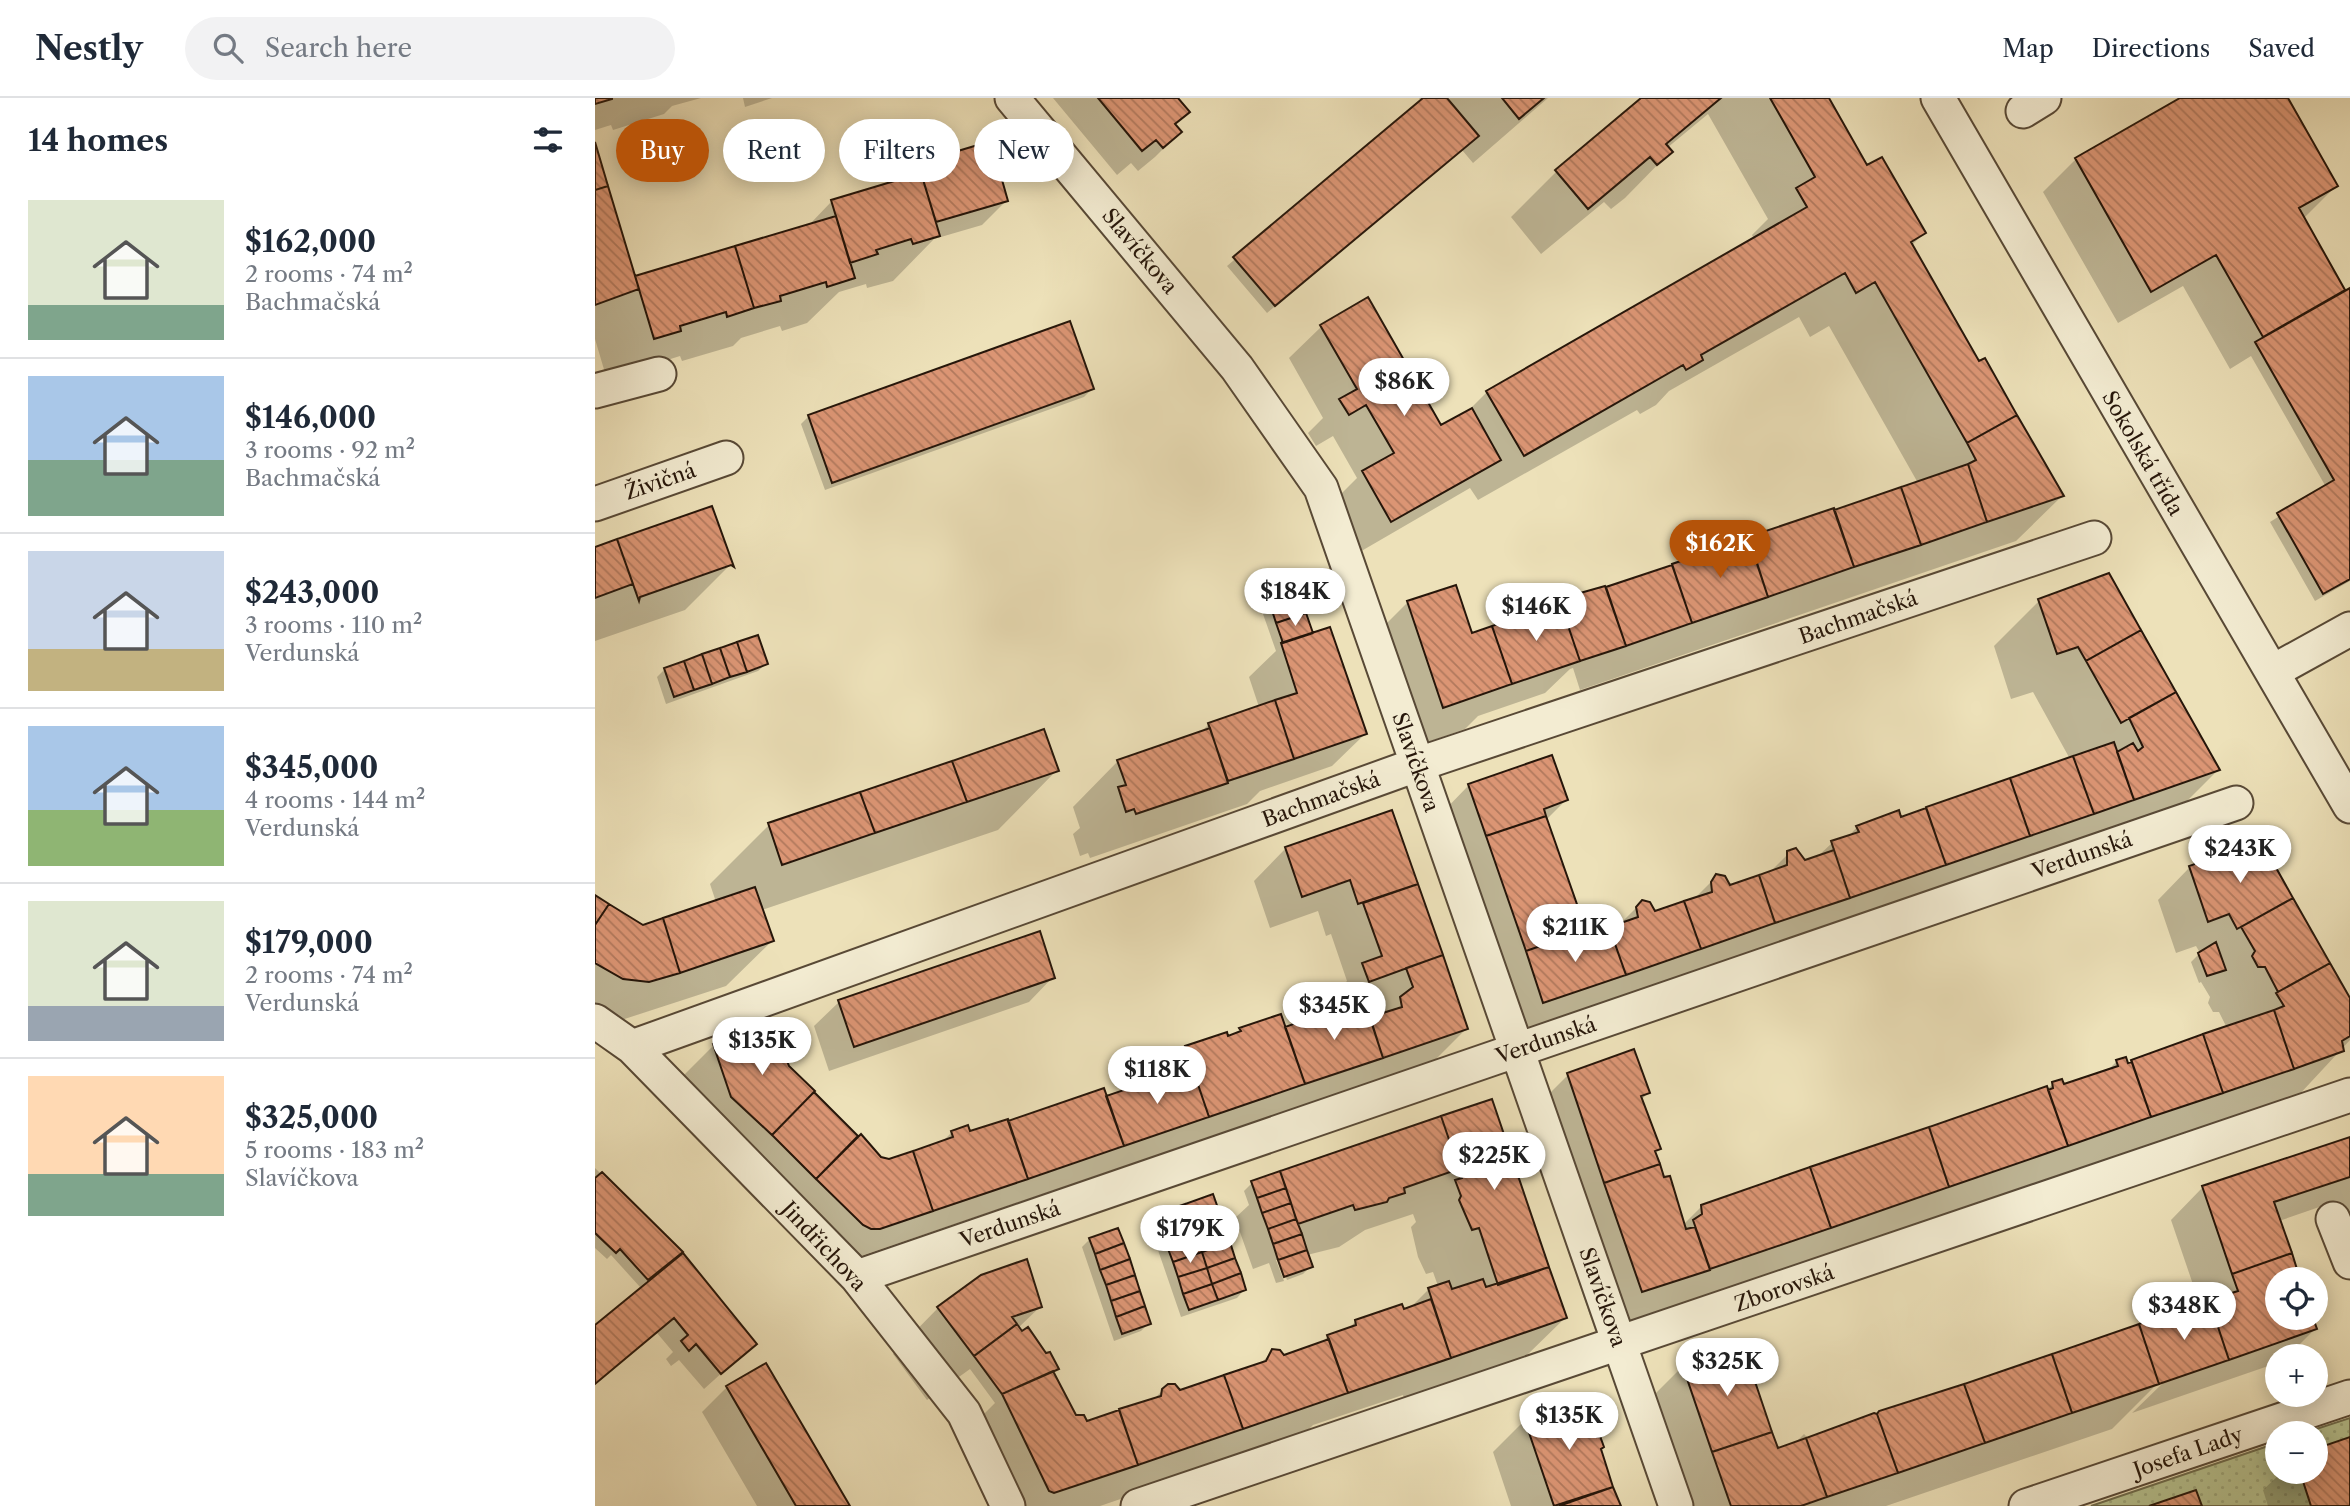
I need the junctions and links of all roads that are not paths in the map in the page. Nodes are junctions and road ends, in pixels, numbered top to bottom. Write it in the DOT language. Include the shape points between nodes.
graph roads {
  1 [pos="1012,98"];
  2 [pos="1938,98"];
  3 [pos="659,374"];
  4 [pos="595,391"];
  5 [pos="726,458"];
  6 [pos="595,504"];
  7 [pos="2094,538"];
  8 [pos="2350,629"];
  9 [pos="2272,672"];
  10 [pos="1416,765"];
  11 [pos="2236,803"];
  12 [pos="2350,806"];
  13 [pos="595,1021"];
  14 [pos="632,1047"];
  15 [pos="1515,1050"];
  16 [pos="2350,1095"];
  17 [pos="2333,1219"];
  18 [pos="2350,1262"];
  19 [pos="857,1277"];
  20 [pos="1619,1345"];
  21 [pos="2350,1397"];
  22 [pos="1008,1506"];
  23 [pos="1138,1506"];
  24 [pos="1676,1506"];
  25 [pos="2026,1506"];
  1 -- 10 [label="street, Slavíčkova" via="1237,368 1321,488"];
  2 -- 9 [label="street, Sokolská třída"];
  3 -- 4 [label="street"];
  5 -- 6 [label="street, Živičná"];
  7 -- 10 [label="street, Bachmačská"];
  8 -- 9 [label="street"];
  9 -- 12 [label="street, Sokolská třída"];
  10 -- 14 [label="street, Bachmačská"];
  10 -- 15 [label="street, Slavíčkova"];
  11 -- 15 [label="street, Verdunská"];
  13 -- 14 [label="street, Jindřichova"];
  14 -- 19 [label="street, Jindřichova"];
  15 -- 19 [label="street, Verdunská"];
  15 -- 20 [label="street, Slavíčkova"];
  16 -- 20 [label="street, Zborovská"];
  17 -- 18 [label="street"];
  19 -- 22 [label="street, Jindřichova" via="964,1413"];
  20 -- 23 [label="street, Zborovská"];
  20 -- 24 [label="street, Slavíčkova"];
  21 -- 25 [label="street, Josefa Lady"];
}
